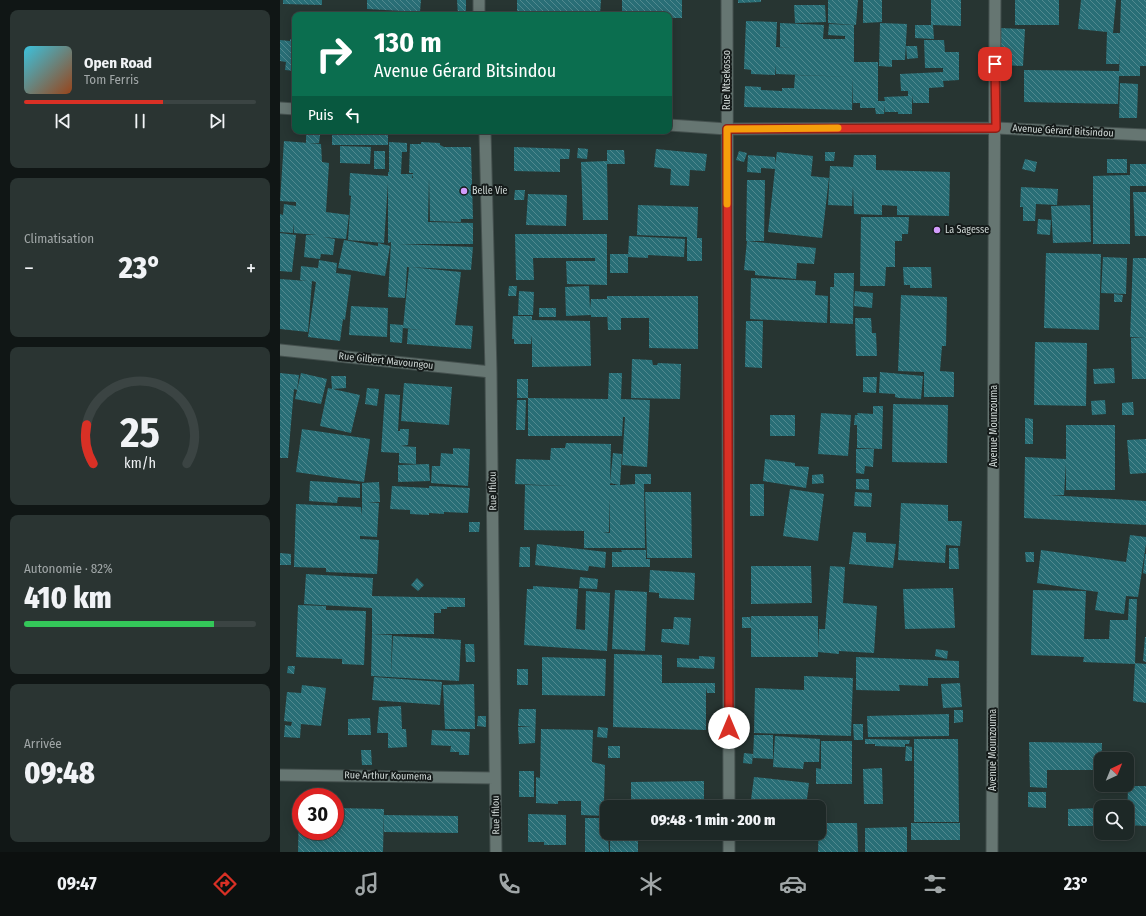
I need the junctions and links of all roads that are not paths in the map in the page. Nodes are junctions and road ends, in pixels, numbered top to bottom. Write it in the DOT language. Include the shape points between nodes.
graph roads {
  1 [pos="479,0"];
  2 [pos="727,0"];
  3 [pos="995,0"];
  4 [pos="479,12"];
  5 [pos="280,108"];
  6 [pos="292,108"];
  7 [pos="672,125"];
  8 [pos="996,128"];
  9 [pos="727,129"];
  10 [pos="485,134"];
  11 [pos="1146,135"];
  12 [pos="280,350"];
  13 [pos="491,372"];
  14 [pos="280,775"];
  15 [pos="495,778"];
  16 [pos="729,800"];
  17 [pos="729,840"];
  18 [pos="496,852"];
  19 [pos="729,852"];
  20 [pos="992,852"];
  1 -- 4 [label="street"];
  2 -- 9 [label="street, Rue Ntsekosso"];
  3 -- 8 [label="street, Avenue Mounzouma"];
  5 -- 6 [label="street"];
  7 -- 9 [label="street, Avenue Gérard Bitsindou"];
  8 -- 9 [label="street, Avenue Gérard Bitsindou"];
  8 -- 11 [label="street, Avenue Gérard Bitsindou"];
  8 -- 20 [label="street, Avenue Mounzouma"];
  9 -- 16 [label="street, Rue Ntsekosso"];
  10 -- 13 [label="street, Rue Ifilou"];
  12 -- 13 [label="street, Rue Gilbert Mavoungou"];
  13 -- 15 [label="street, Rue Ifilou"];
  14 -- 15 [label="street, Rue Arthur Koumema"];
  15 -- 18 [label="street, Rue Ifilou"];
  17 -- 19 [label="street"];
}
